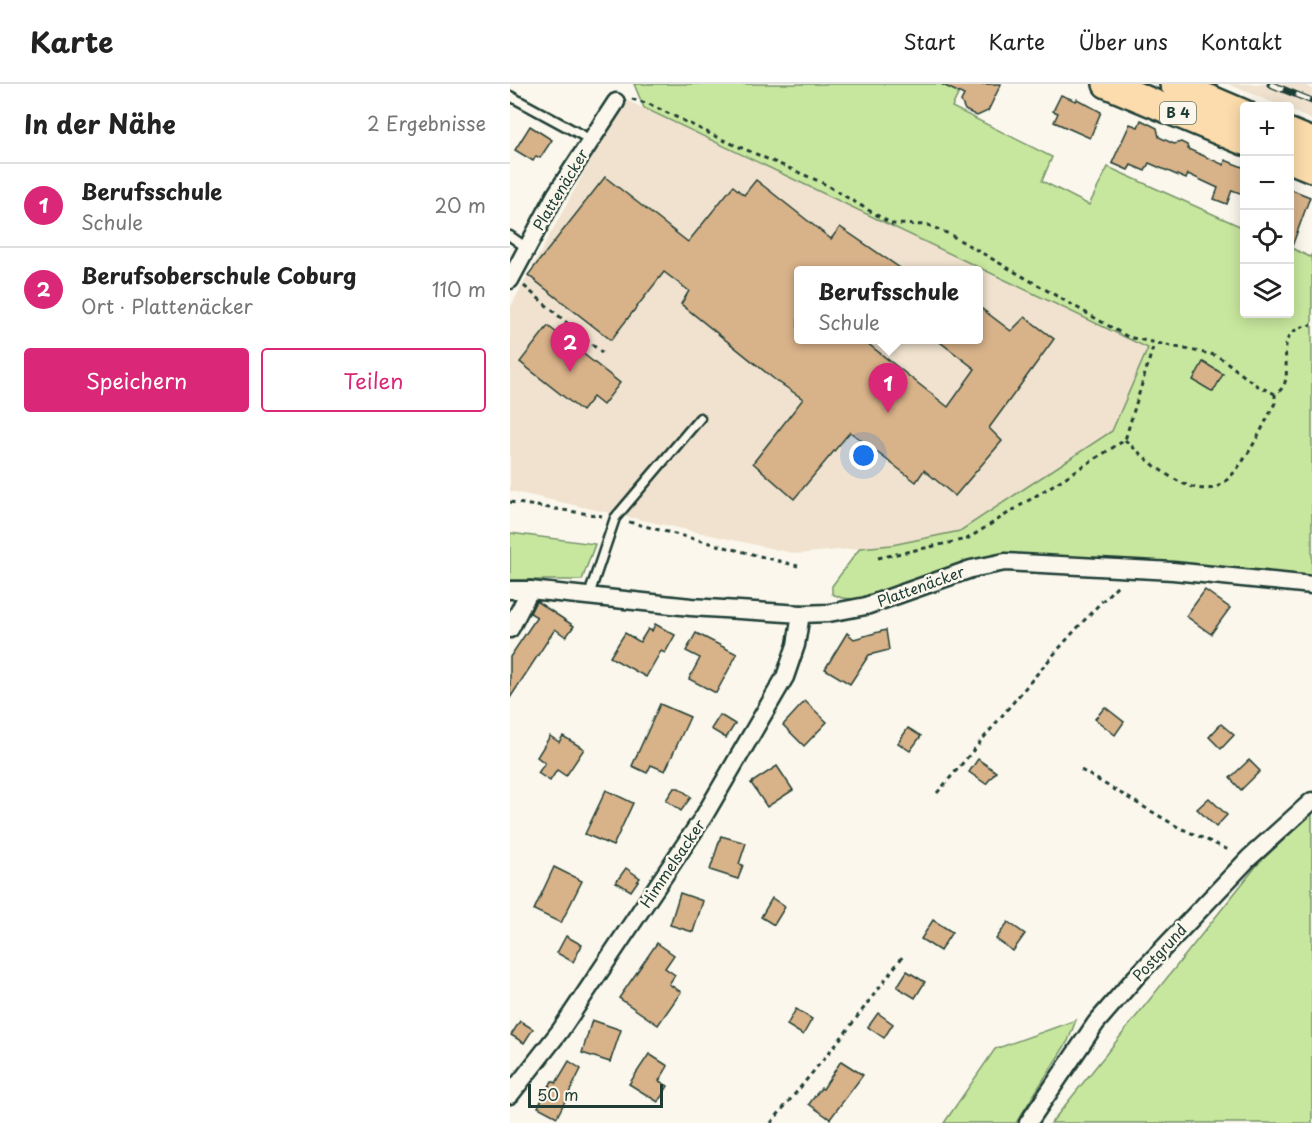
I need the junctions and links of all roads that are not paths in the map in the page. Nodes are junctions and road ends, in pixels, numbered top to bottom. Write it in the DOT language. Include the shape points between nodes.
graph roads {
  1 [pos="1107,84"];
  2 [pos="1174,84"];
  3 [pos="510,96"];
  4 [pos="616,102"];
  5 [pos="1240,112"];
  6 [pos="1294,135"];
  7 [pos="1240,139"];
  8 [pos="591,140"];
  9 [pos="1312,142"];
  10 [pos="1294,161"];
  11 [pos="1312,168"];
  12 [pos="510,236"];
  13 [pos="527,248"];
  14 [pos="512,277"];
  15 [pos="700,418"];
  16 [pos="1312,585"];
  17 [pos="510,590"];
  18 [pos="530,590"];
  19 [pos="589,595"];
  20 [pos="801,614"];
  21 [pos="510,629"];
  22 [pos="1312,801"];
  23 [pos="510,1095"];
  24 [pos="1028,1123"];
  1 -- 7 [label="highway, B 4"];
  2 -- 5 [label="highway, B 4"];
  3 -- 8 [label="lane"];
  4 -- 8 [label="street, Plattenäcker"];
  6 -- 9 [label="highway"];
  8 -- 13 [label="street, Plattenäcker"];
  10 -- 11 [label="highway"];
  12 -- 13 [label="lane"];
  13 -- 14 [label="street, Plattenäcker"];
  15 -- 19 [label="lane" via="615,518"];
  16 -- 20 [label="street, Plattenäcker" via="1173,571 1005,562 971,569 866,606"];
  17 -- 18 [label="street, Plattenäcker"];
  18 -- 19 [label="street, Plattenäcker"];
  18 -- 21 [label="street"];
  19 -- 20 [label="street, Plattenäcker"];
  20 -- 23 [label="street, Himmelsacker" via="785,677 704,816 560,1030"];
  22 -- 24 [label="street, Postgrund" via="1249,858 1135,978 1096,1023"];
}
